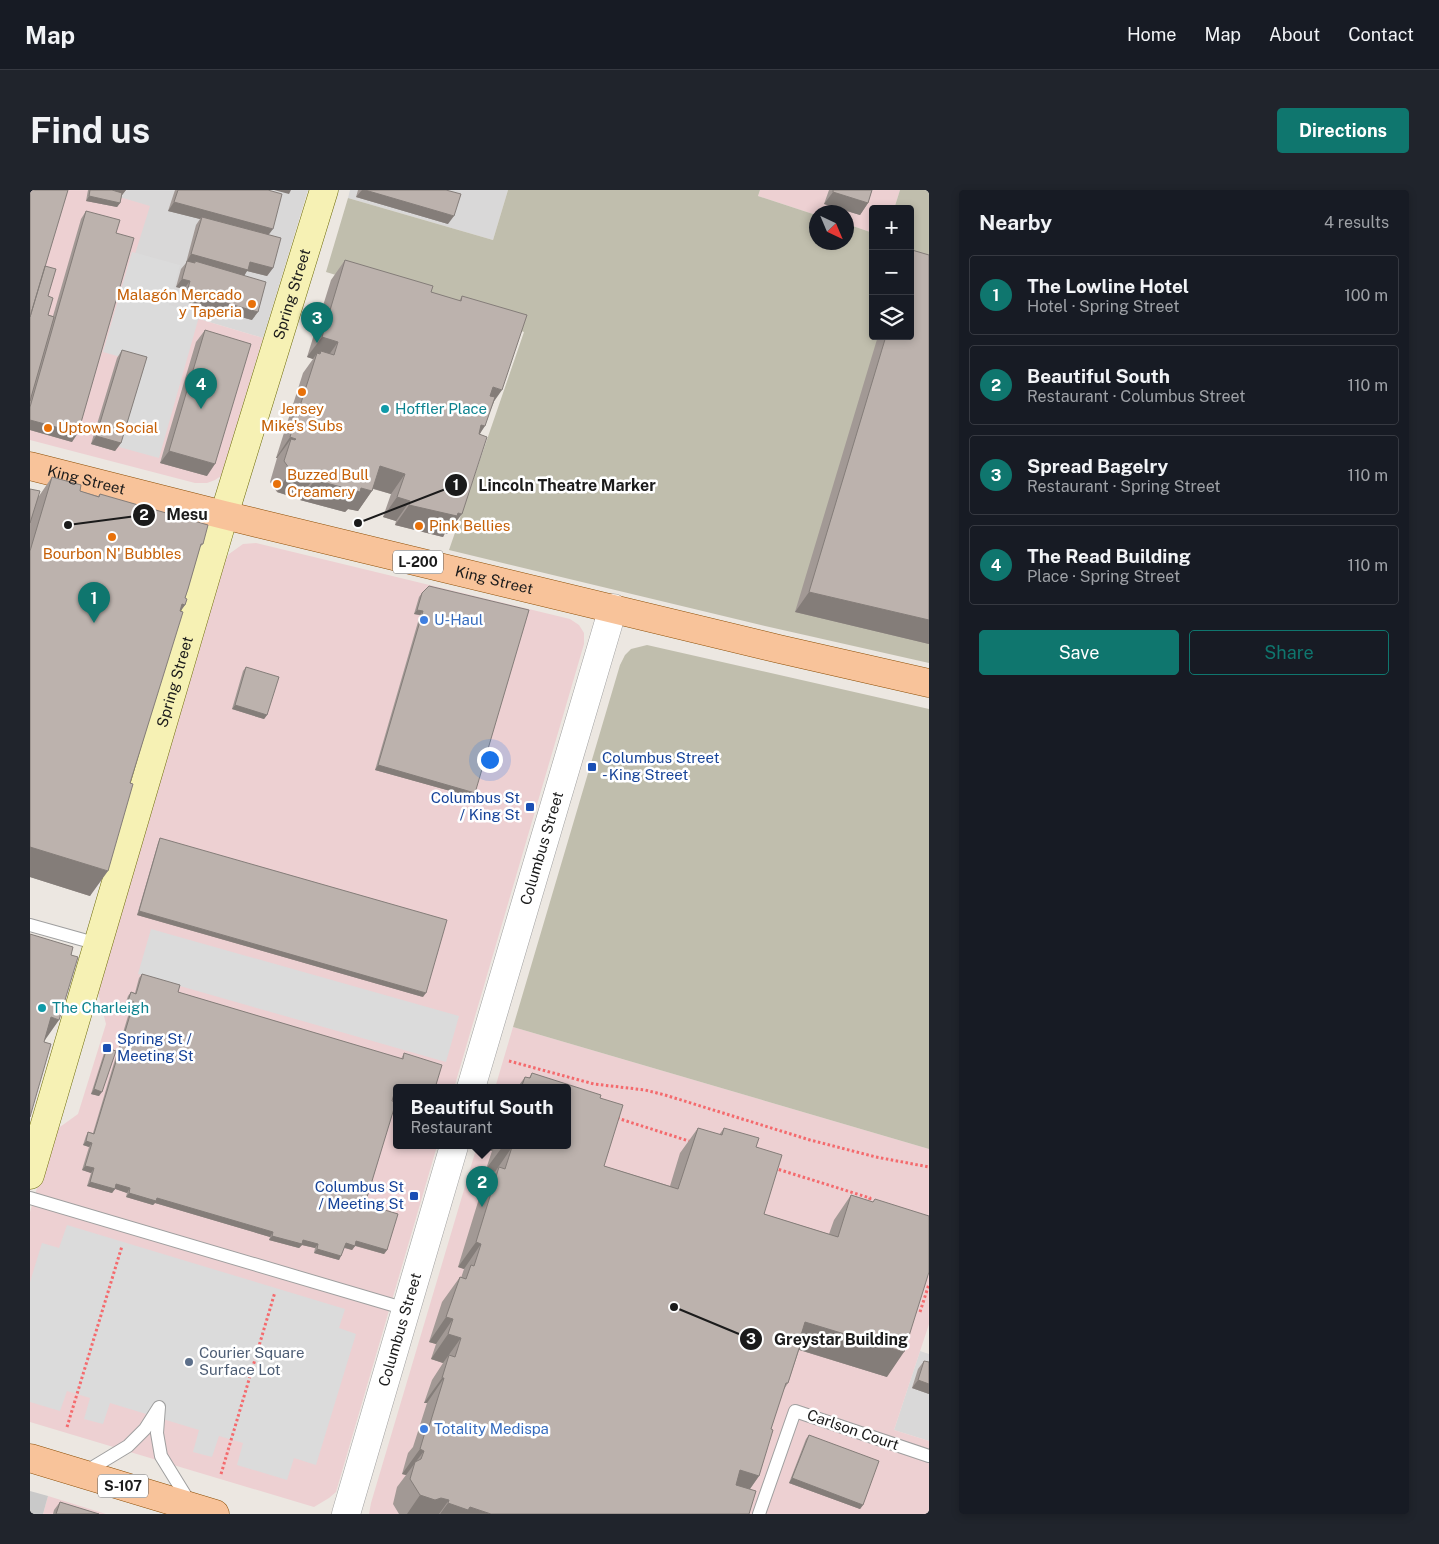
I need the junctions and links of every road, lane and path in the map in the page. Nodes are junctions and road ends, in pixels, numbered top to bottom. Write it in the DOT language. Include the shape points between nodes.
graph roads {
  1 [pos="324,190"];
  2 [pos="30,466"];
  3 [pos="224,515"];
  4 [pos="613,608"];
  5 [pos="929,683"];
  6 [pos="30,925"];
  7 [pos="98,944"];
  8 [pos="482,1053"];
  9 [pos="472,1084"];
  10 [pos="610,1116"];
  11 [pos="694,1143"];
  12 [pos="453,1149"];
  13 [pos="768,1166"];
  14 [pos="929,1167"];
  15 [pos="30,1175"];
  16 [pos="30,1198"];
  17 [pos="867,1207"];
  18 [pos="128,1228"];
  19 [pos="280,1272"];
  20 [pos="929,1284"];
  21 [pos="406,1310"];
  22 [pos="920,1312"];
  23 [pos="67,1427"];
  24 [pos="929,1456"];
  25 [pos="30,1458"];
  26 [pos="82,1474"];
  27 [pos="221,1474"];
  28 [pos="204,1511"];
  29 [pos="346,1514"];
  30 [pos="759,1514"];
  1 -- 3 [label="main road, Spring Street"];
  2 -- 3 [label="main road, King Street / L-200"];
  3 -- 4 [label="main road, King Street / L-200"];
  3 -- 7 [label="main road, Spring Street"];
  4 -- 5 [label="main road, King Street / L-200"];
  4 -- 8 [label="street, Columbus Street"];
  6 -- 7 [label="lane"];
  7 -- 15 [label="main road, Spring Street"];
  8 -- 9 [label="street, Columbus Street"];
  8 -- 14 [label="path" via="574,1080 665,1095 810,1140"];
  10 -- 11 [label="path"];
  12 -- 21 [label="street, Columbus Street"];
  13 -- 17 [label="path" via="870,1198"];
  16 -- 18 [label="lane"];
  18 -- 19 [label="lane"];
  18 -- 23 [label="path"];
  19 -- 21 [label="lane"];
  19 -- 27 [label="path"];
  20 -- 22 [label="path"];
  21 -- 29 [label="street, Columbus Street"];
  24 -- 30 [label="lane, Carlson Court" via="796,1411"];
  25 -- 26 [label="main road, S-107"];
  26 -- 28 [label="main road, S-107"];
  26 -- 28 [label="lane" via="128,1446 145,1429 159,1407 157,1433 161,1456"];
}
